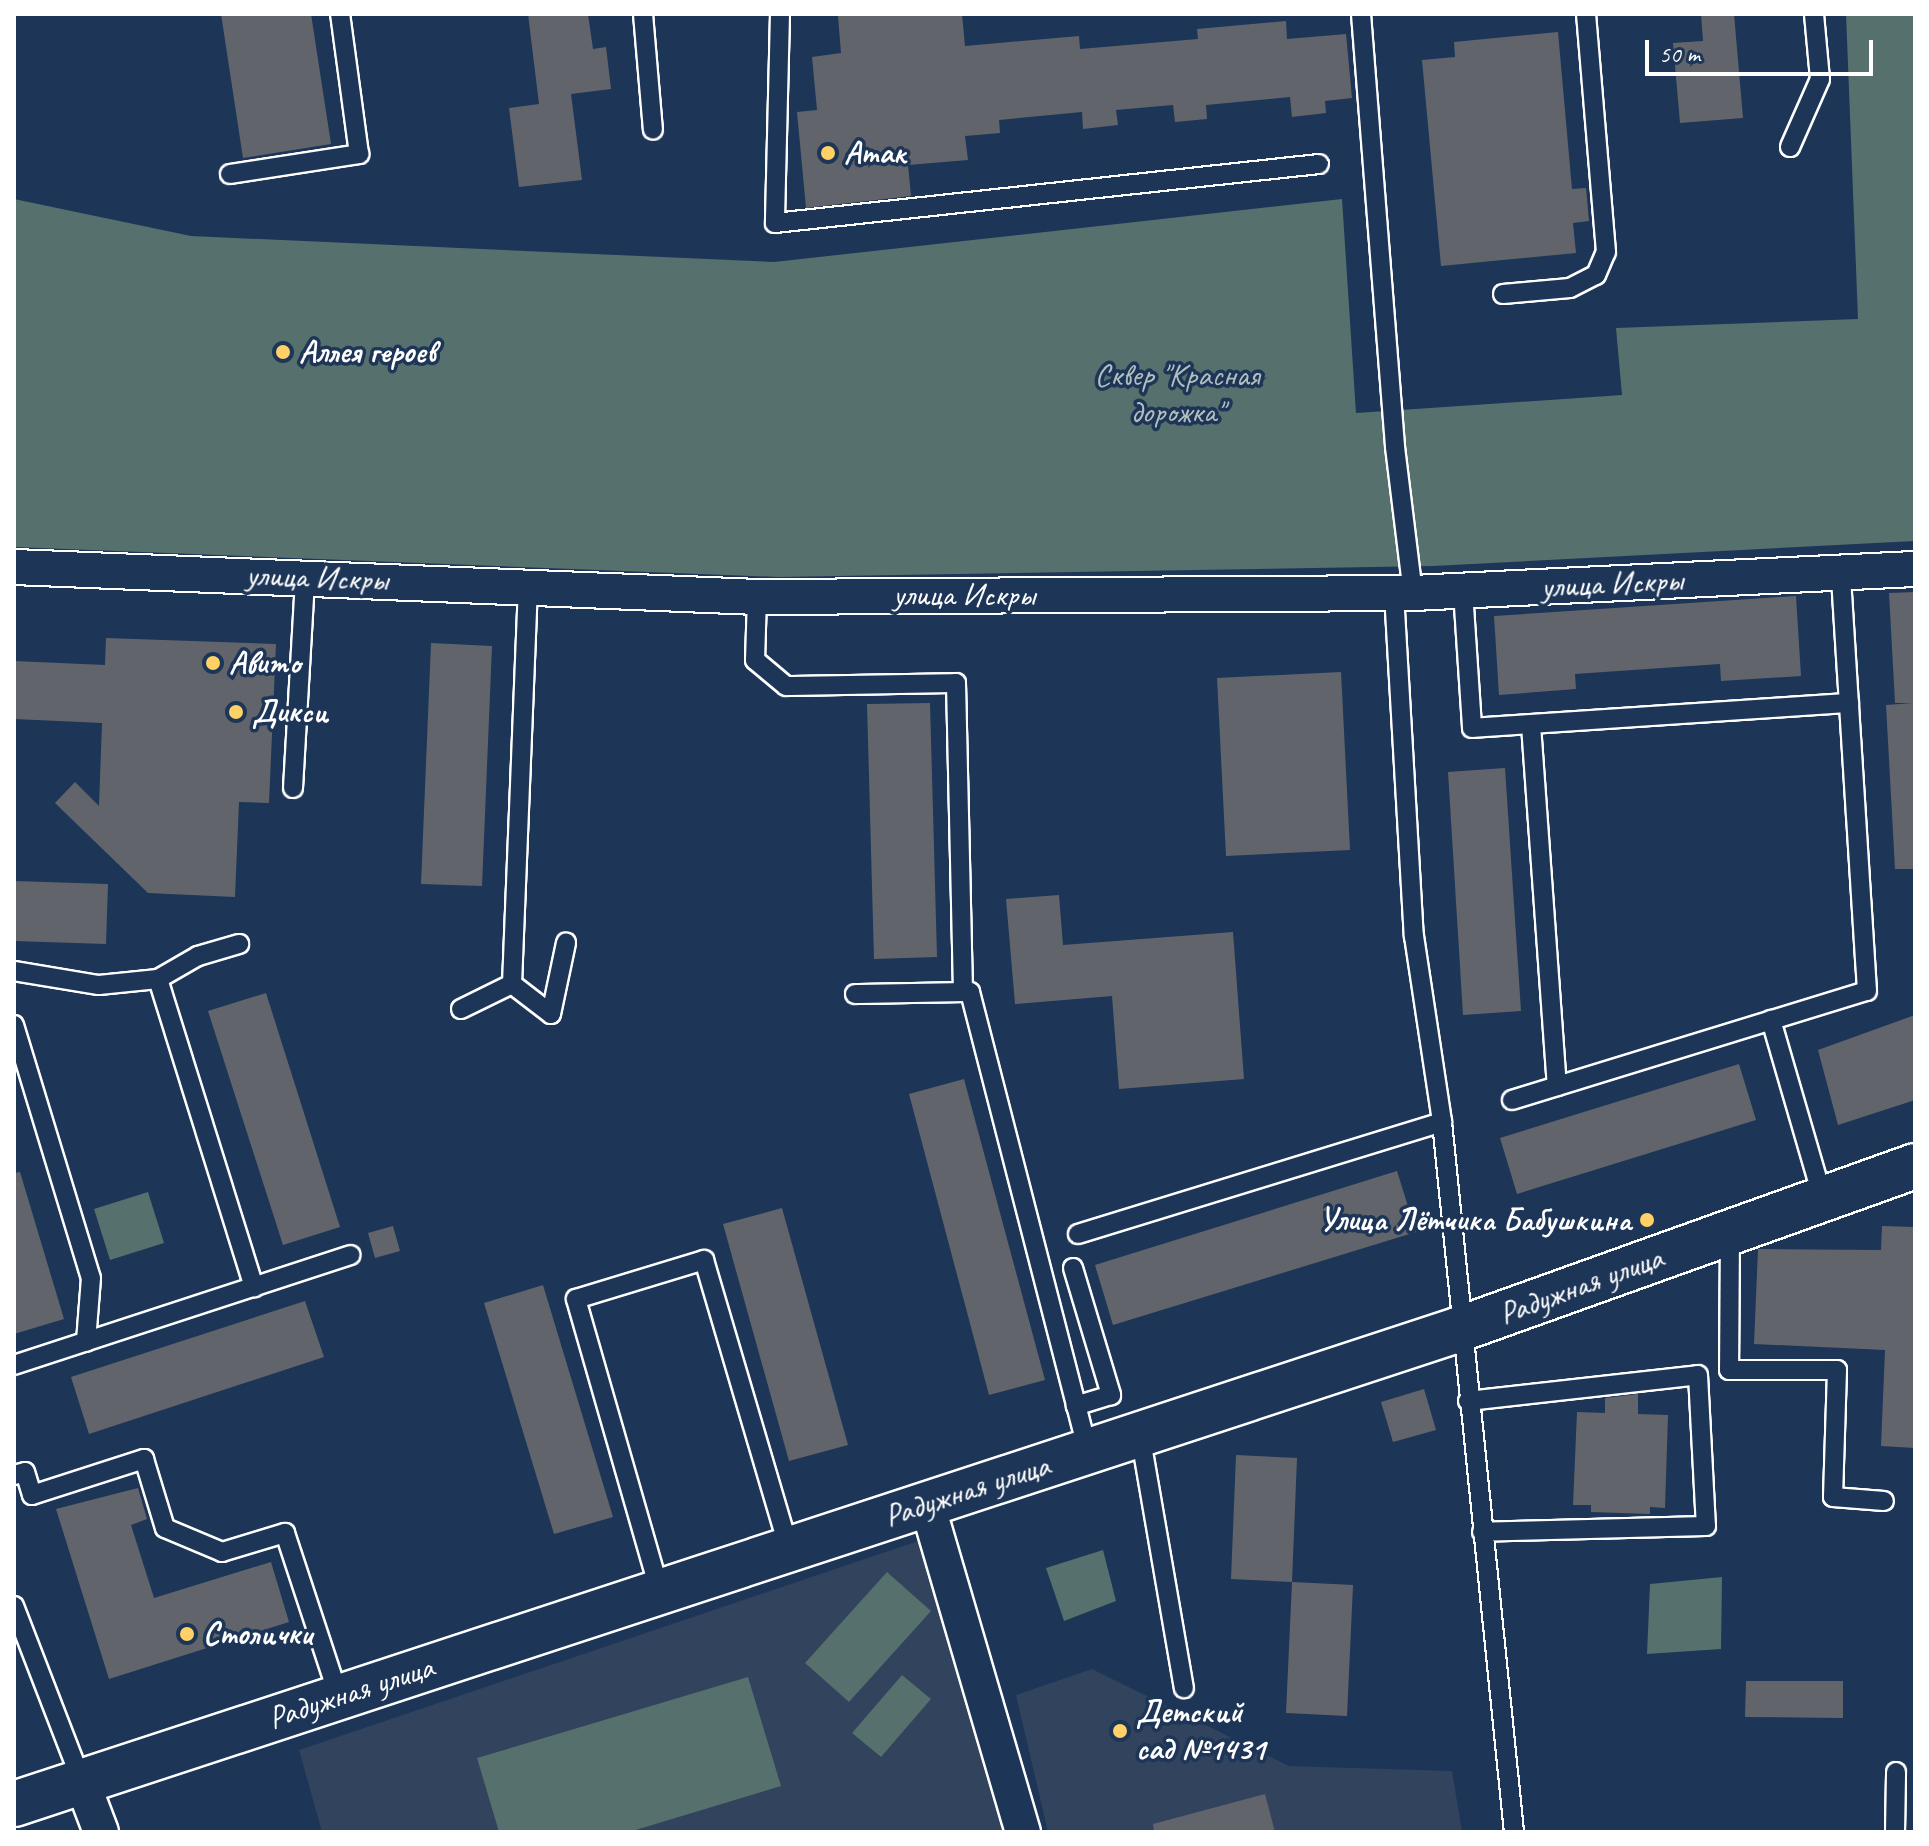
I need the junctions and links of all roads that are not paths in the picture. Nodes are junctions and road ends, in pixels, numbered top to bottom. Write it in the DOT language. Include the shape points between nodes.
graph roads {
  1 [pos="340,14"];
  2 [pos="643,14"];
  3 [pos="780,14"];
  4 [pos="1361,14"];
  5 [pos="1586,14"];
  6 [pos="1814,14"];
  7 [pos="653,130"];
  8 [pos="1790,147"];
  9 [pos="1319,164"];
  10 [pos="230,174"];
  11 [pos="1503,294"];
  12 [pos="14,567"];
  13 [pos="1915,569"];
  14 [pos="1841,573"];
  15 [pos="305,578"];
  16 [pos="528,587"];
  17 [pos="1463,591"];
  18 [pos="1403,593"];
  19 [pos="757,597"];
  20 [pos="1849,703"];
  21 [pos="1531,725"];
  22 [pos="293,788"];
  23 [pos="566,943"];
  24 [pos="239,944"];
  25 [pos="14,971"];
  26 [pos="158,979"];
  27 [pos="512,984"];
  28 [pos="963,992"];
  29 [pos="855,994"];
  30 [pos="461,1009"];
  31 [pos="1771,1020"];
  32 [pos="14,1025"];
  33 [pos="1557,1086"];
  34 [pos="1512,1100"];
  35 [pos="1442,1122"];
  36 [pos="1915,1166"];
  37 [pos="1823,1199"];
  38 [pos="1730,1232"];
  39 [pos="1078,1234"];
  40 [pos="350,1255"];
  41 [pos="1073,1268"];
  42 [pos="254,1287"];
  43 [pos="1460,1329"];
  44 [pos="86,1342"];
  45 [pos="14,1365"];
  46 [pos="1468,1401"];
  47 [pos="1076,1406"];
  48 [pos="1140,1434"];
  49 [pos="1088,1451"];
  50 [pos="14,1475"];
  51 [pos="1884,1501"];
  52 [pos="927,1504"];
  53 [pos="1482,1532"];
  54 [pos="789,1549"];
  55 [pos="660,1592"];
  56 [pos="14,1606"];
  57 [pos="1184,1688"];
  58 [pos="339,1697"];
  59 [pos="1896,1772"];
  60 [pos="82,1782"];
  61 [pos="14,1804"];
  62 [pos="101,1832"];
  63 [pos="1023,1832"];
  64 [pos="1514,1832"];
  65 [pos="1895,1832"];
  1 -- 10 [label="lane" via="359,154"];
  2 -- 7 [label="lane"];
  3 -- 9 [label="lane" via="775,223"];
  4 -- 18 [label="lane"];
  5 -- 11 [label="lane" via="1606,252 1596,275 1570,288"];
  6 -- 8 [label="lane" via="1820,79"];
  12 -- 15 [label="street, улица Искры"];
  13 -- 14 [label="street, улица Искры"];
  14 -- 17 [label="street, улица Искры"];
  14 -- 20 [label="lane"];
  15 -- 16 [label="street, улица Искры"];
  15 -- 22 [label="lane"];
  16 -- 19 [label="street, улица Искры"];
  16 -- 27 [label="lane"];
  17 -- 18 [label="street, улица Искры"];
  17 -- 21 [label="lane" via="1472,728"];
  18 -- 19 [label="street, улица Искры"];
  18 -- 35 [label="lane" via="1414,936"];
  19 -- 28 [label="lane" via="755,660 786,686 956,683"];
  20 -- 21 [label="lane"];
  20 -- 31 [label="lane" via="1867,991"];
  21 -- 33 [label="lane"];
  23 -- 27 [label="lane" via="551,1014"];
  24 -- 26 [label="lane" via="198,956"];
  25 -- 26 [label="lane" via="99,985"];
  26 -- 42 [label="lane"];
  27 -- 30 [label="lane"];
  28 -- 29 [label="lane"];
  28 -- 47 [label="lane" via="970,992"];
  31 -- 33 [label="lane"];
  31 -- 37 [label="lane"];
  32 -- 44 [label="lane" via="91,1278"];
  33 -- 34 [label="lane"];
  35 -- 39 [label="lane"];
  35 -- 43 [label="lane"];
  36 -- 37 [label="street, Радужная улица"];
  37 -- 38 [label="street, Радужная улица"];
  38 -- 43 [label="street, Радужная улица"];
  38 -- 51 [label="lane" via="1729,1370 1837,1370 1833,1497"];
  40 -- 42 [label="lane"];
  41 -- 47 [label="lane" via="1111,1395"];
  42 -- 44 [label="lane"];
  43 -- 46 [label="lane"];
  43 -- 48 [label="street, Радужная улица"];
  44 -- 45 [label="lane"];
  46 -- 53 [label="lane"];
  46 -- 53 [label="lane" via="1698,1375 1706,1526"];
  47 -- 49 [label="lane"];
  48 -- 49 [label="street, Радужная улица"];
  48 -- 57 [label="lane"];
  49 -- 52 [label="street, Радужная улица"];
  50 -- 58 [label="lane" via="25,1472 32,1495 144,1459 165,1528 222,1552 285,1533"];
  52 -- 54 [label="street, Радужная улица"];
  52 -- 63 [label="street"];
  53 -- 64 [label="lane"];
  54 -- 55 [label="street, Радужная улица"];
  54 -- 55 [label="lane" via="704,1260 576,1299"];
  55 -- 58 [label="street, Радужная улица"];
  56 -- 60 [label="lane"];
  58 -- 60 [label="street, Радужная улица"];
  59 -- 65 [label="lane"];
  60 -- 61 [label="street, Радужная улица"];
  60 -- 62 [label="street"];
}
